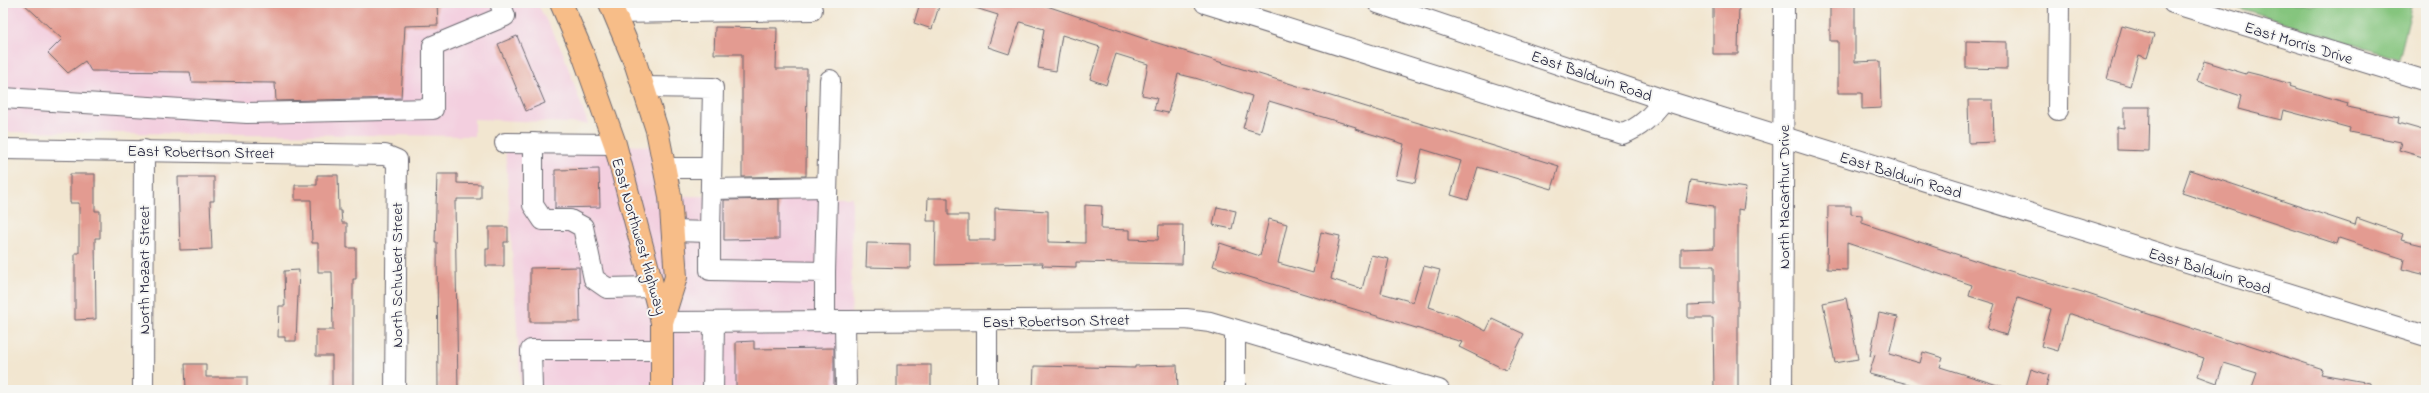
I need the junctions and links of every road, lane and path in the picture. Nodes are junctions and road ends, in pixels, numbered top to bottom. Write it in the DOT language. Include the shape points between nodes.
graph roads {
  1 [pos="500,3"];
  2 [pos="561,3"];
  3 [pos="1205,3"];
  4 [pos="1378,3"];
  5 [pos="1784,3"];
  6 [pos="2059,3"];
  7 [pos="2173,3"];
  8 [pos="612,6"];
  9 [pos="812,10"];
  10 [pos="830,80"];
  11 [pos="2426,81"];
  12 [pos="643,87"];
  13 [pos="3,98"];
  14 [pos="1664,100"];
  15 [pos="2058,110"];
  16 [pos="1784,137"];
  17 [pos="505,143"];
  18 [pos="533,143"];
  19 [pos="615,144"];
  20 [pos="3,149"];
  21 [pos="144,150"];
  22 [pos="397,160"];
  23 [pos="664,168"];
  24 [pos="712,168"];
  25 [pos="827,187"];
  26 [pos="711,188"];
  27 [pos="673,232"];
  28 [pos="710,232"];
  29 [pos="826,272"];
  30 [pos="653,287"];
  31 [pos="987,321"];
  32 [pos="662,322"];
  33 [pos="714,322"];
  34 [pos="825,322"];
  35 [pos="845,322"];
  36 [pos="1235,330"];
  37 [pos="2426,336"];
  38 [pos="662,350"];
  39 [pos="143,390"];
  40 [pos="395,390"];
  41 [pos="532,390"];
  42 [pos="662,390"];
  43 [pos="714,390"];
  44 [pos="846,390"];
  45 [pos="987,390"];
  46 [pos="1235,390"];
  47 [pos="1439,390"];
  48 [pos="1782,390"];
  1 -- 13 [label="street" via="505,16 433,46 433,109 247,113"];
  2 -- 19 [label="main road, East Northwest Highway" via="583,54"];
  3 -- 14 [label="street" via="1622,134 1634,130 1649,118"];
  4 -- 14 [label="street, East Baldwin Road"];
  5 -- 16 [label="street, North Macarthur Drive"];
  6 -- 15 [label="street"];
  7 -- 11 [label="street, East Morris Drive"];
  8 -- 9 [label="street"];
  8 -- 12 [label="main road, East Northwest Highway"];
  10 -- 25 [label="street"];
  12 -- 23 [label="main road, East Northwest Highway" via="657,130"];
  12 -- 24 [label="street" via="713,88"];
  14 -- 16 [label="street, East Baldwin Road"];
  16 -- 37 [label="street, East Baldwin Road"];
  16 -- 48 [label="street, North Macarthur Drive"];
  17 -- 18 [label="street"];
  18 -- 19 [label="street"];
  18 -- 30 [label="street" via="533,205 543,220 570,220 583,227 594,279 607,288"];
  19 -- 30 [label="main road, East Northwest Highway"];
  20 -- 21 [label="street, East Robertson Street"];
  21 -- 22 [label="street, East Robertson Street" via="385,155"];
  21 -- 39 [label="street, North Mozart Street"];
  22 -- 40 [label="street, North Schubert Street"];
  23 -- 24 [label="street"];
  23 -- 27 [label="main road, East Northwest Highway" via="670,196"];
  24 -- 26 [label="street"];
  25 -- 26 [label="street"];
  25 -- 29 [label="street"];
  26 -- 28 [label="street"];
  27 -- 28 [label="street"];
  27 -- 32 [label="main road, East Northwest Highway" via="676,277"];
  28 -- 29 [label="street" via="710,270"];
  29 -- 34 [label="street"];
  30 -- 32 [label="main road, East Northwest Highway"];
  31 -- 35 [label="street, East Robertson Street"];
  31 -- 36 [label="street, East Robertson Street" via="1186,319 1210,322"];
  31 -- 45 [label="street"];
  32 -- 33 [label="street, East Robertson Street"];
  32 -- 38 [label="main road"];
  33 -- 34 [label="street, East Robertson Street"];
  33 -- 43 [label="street"];
  34 -- 35 [label="street, East Robertson Street"];
  35 -- 44 [label="street"];
  36 -- 46 [label="street"];
  36 -- 47 [label="street, East Robertson Street"];
  38 -- 41 [label="street" via="531,350"];
  38 -- 42 [label="main road"];
}
